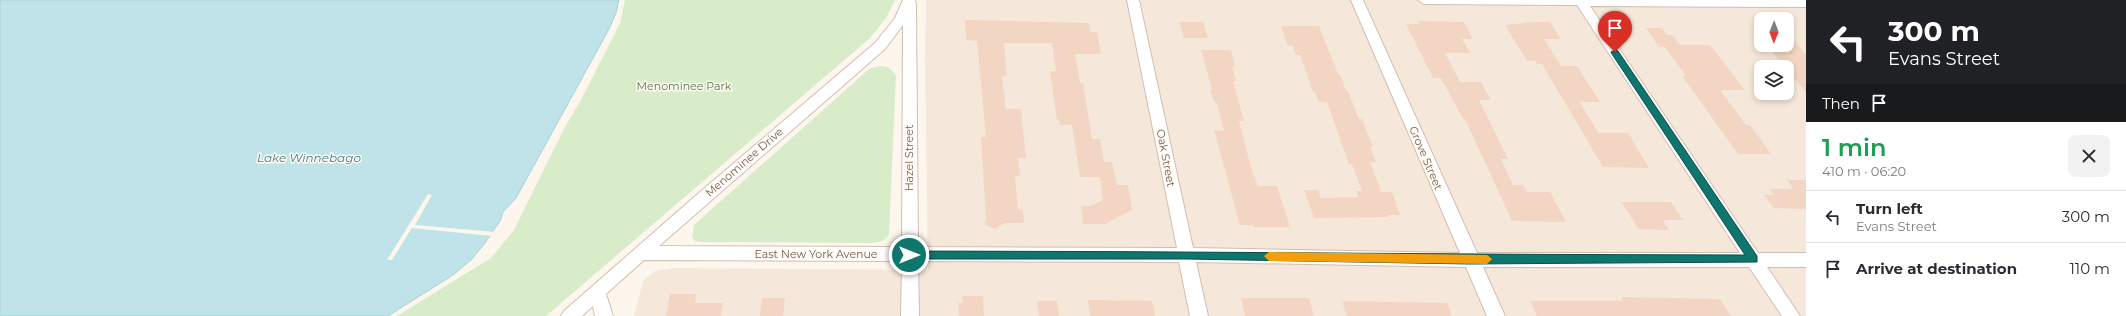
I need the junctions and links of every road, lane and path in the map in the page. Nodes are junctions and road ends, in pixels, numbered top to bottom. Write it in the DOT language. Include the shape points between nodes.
graph roads {
  1 [pos="910,0"];
  2 [pos="1133,0"];
  3 [pos="1357,0"];
  4 [pos="1424,0"];
  5 [pos="1581,0"];
  6 [pos="1803,3"];
  7 [pos="642,253"];
  8 [pos="909,255"];
  9 [pos="1186,255"];
  10 [pos="1753,259"];
  11 [pos="1470,260"];
  12 [pos="1806,260"];
  13 [pos="597,293"];
  14 [pos="570,316"];
  15 [pos="604,316"];
  16 [pos="910,316"];
  17 [pos="1199,316"];
  18 [pos="1496,316"];
  19 [pos="1791,316"];
  1 -- 7 [label="street, Menominee Drive" via="901,19 880,46"];
  1 -- 8 [label="street, Hazel Street"];
  2 -- 9 [label="street, Oak Street"];
  3 -- 11 [label="street, Grove Street"];
  4 -- 5 [label="street"];
  5 -- 6 [label="street"];
  5 -- 10 [label="street"];
  7 -- 8 [label="street, East New York Avenue"];
  7 -- 13 [label="street, Menominee Drive"];
  8 -- 9 [label="street, East New York Avenue"];
  8 -- 16 [label="street, Hazel Street"];
  9 -- 11 [label="street, East New York Avenue"];
  9 -- 17 [label="street, Oak Street"];
  10 -- 11 [label="street, East New York Avenue"];
  10 -- 12 [label="street, East New York Avenue"];
  10 -- 19 [label="street"];
  11 -- 18 [label="street, Grove Street"];
  13 -- 14 [label="street, Menominee Drive"];
  13 -- 15 [label="street"];
}
